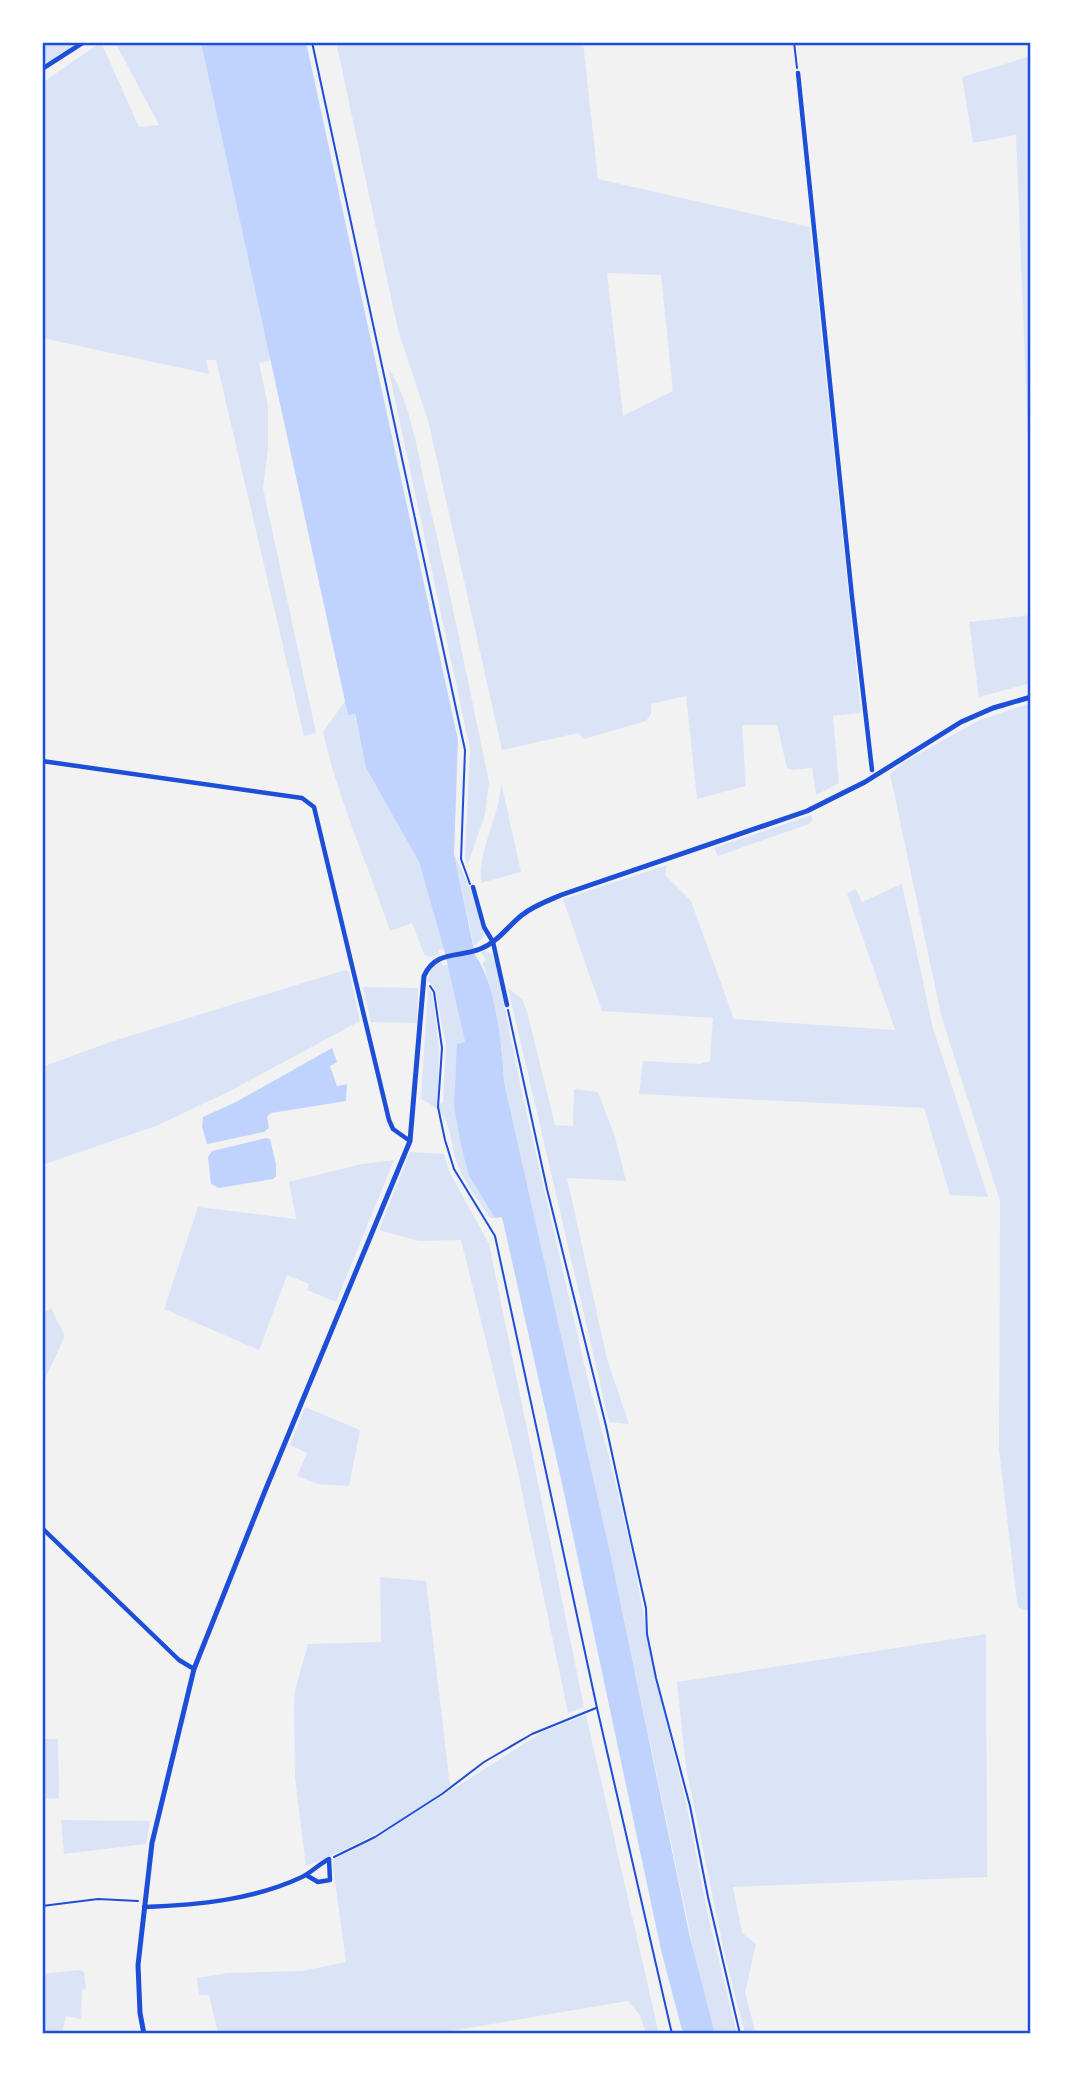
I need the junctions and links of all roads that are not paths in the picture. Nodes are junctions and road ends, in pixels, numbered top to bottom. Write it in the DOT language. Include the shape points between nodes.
graph roads {
  1 [pos="84,42"];
  2 [pos="42,69"];
  3 [pos="798,73"];
  4 [pos="1031,697"];
  5 [pos="42,761"];
  6 [pos="873,770"];
  7 [pos="471,885"];
  8 [pos="493,942"];
  9 [pos="507,1005"];
  10 [pos="410,1142"];
  11 [pos="42,1528"];
  12 [pos="194,1669"];
  13 [pos="306,1875"];
  14 [pos="143,1904"];
  15 [pos="144,2034"];
  1 -- 2 [label="street"];
  3 -- 6 [label="street"];
  4 -- 8 [label="street" via="961,722 865,782 807,811 543,903 523,914"];
  5 -- 10 [label="street" via="309,801 389,1120"];
  7 -- 8 [label="street"];
  8 -- 9 [label="street"];
  8 -- 10 [label="street" via="440,958 424,976"];
  10 -- 12 [label="street"];
  11 -- 12 [label="street" via="179,1660"];
  12 -- 14 [label="street" via="152,1843"];
  13 -- 13 [label="street" via="316,1865 329,1859 330,1880 318,1882"];
  13 -- 14 [label="street" via="263,1893 230,1900"];
  14 -- 15 [label="street" via="138,1985"];
}
